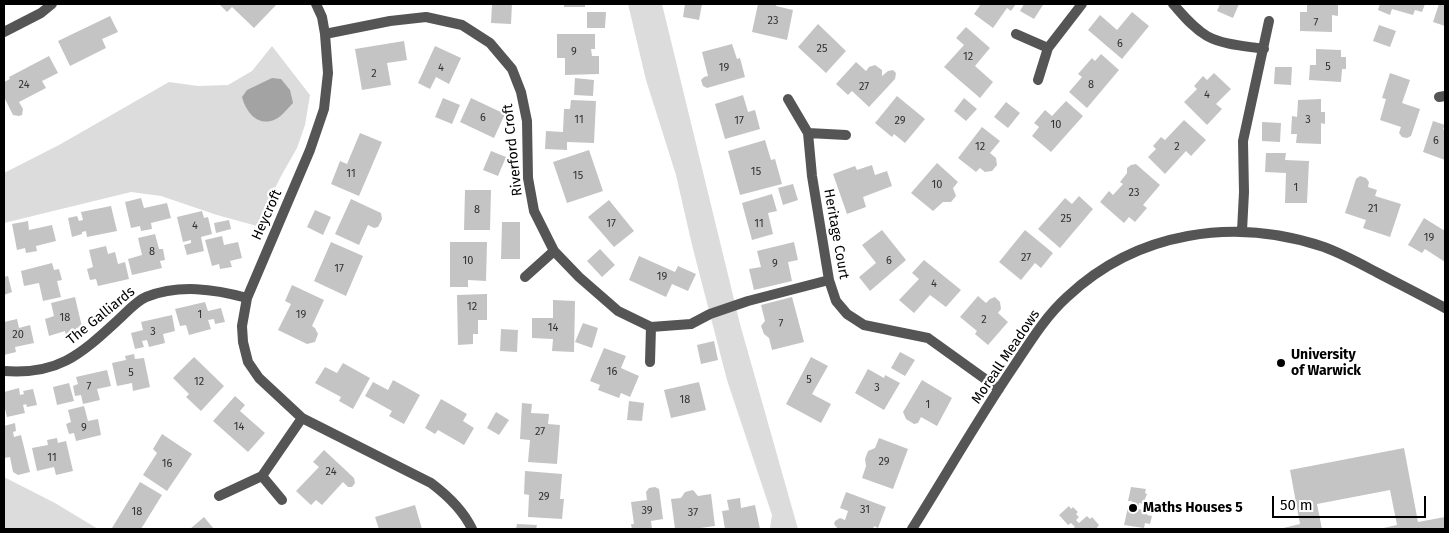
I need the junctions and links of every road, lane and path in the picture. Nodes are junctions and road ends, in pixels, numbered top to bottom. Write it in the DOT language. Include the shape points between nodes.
graph roads {
  1 [pos="52,4"];
  2 [pos="316,4"];
  3 [pos="1082,4"];
  4 [pos="1173,4"];
  5 [pos="1269,21"];
  6 [pos="4,32"];
  7 [pos="325,34"];
  8 [pos="1016,34"];
  9 [pos="1048,48"];
  10 [pos="1264,49"];
  11 [pos="1038,80"];
  12 [pos="788,99"];
  13 [pos="808,133"];
  14 [pos="846,135"];
  15 [pos="1242,231"];
  16 [pos="554,251"];
  17 [pos="525,277"];
  18 [pos="829,280"];
  19 [pos="247,298"];
  20 [pos="1445,308"];
  21 [pos="651,327"];
  22 [pos="650,362"];
  23 [pos="4,371"];
  24 [pos="998,389"];
  25 [pos="302,418"];
  26 [pos="262,476"];
  27 [pos="219,496"];
  28 [pos="282,500"];
  29 [pos="472,529"];
  30 [pos="912,529"];
  1 -- 6 [label="street"];
  2 -- 7 [label="street, Heycroft"];
  3 -- 9 [label="street"];
  4 -- 10 [label="street" via="1192,24 1216,40"];
  5 -- 10 [label="street"];
  7 -- 16 [label="street, Riverford Croft" via="426,17 462,25 490,43 512,69 521,92 527,121 528,178 534,211"];
  7 -- 19 [label="street, Heycroft" via="328,73 324,109"];
  8 -- 9 [label="street"];
  9 -- 11 [label="street"];
  10 -- 15 [label="street" via="1243,141"];
  12 -- 13 [label="street, Heritage Court"];
  13 -- 14 [label="street"];
  13 -- 18 [label="street, Heritage Court"];
  15 -- 20 [label="street, Moreall Meadows" via="1271,234 1347,256"];
  15 -- 24 [label="street, Moreall Meadows" via="1179,237 1148,246 1111,264 1066,297"];
  16 -- 17 [label="street"];
  16 -- 21 [label="street, Riverford Croft" via="618,311"];
  18 -- 21 [label="street" via="748,301 691,324"];
  18 -- 24 [label="street, Heritage Court" via="836,301 847,314 864,325 928,338"];
  19 -- 23 [label="street, The Galliards" via="209,289 172,290 144,298 98,339 66,361 36,371"];
  19 -- 25 [label="street, Heycroft" via="242,342 248,362 259,378"];
  21 -- 22 [label="street"];
  24 -- 30 [label="street, Moreall Meadows"];
  25 -- 26 [label="street"];
  25 -- 29 [label="street, Heycroft" via="431,483 446,494"];
  26 -- 27 [label="street"];
  26 -- 28 [label="street"];
}
